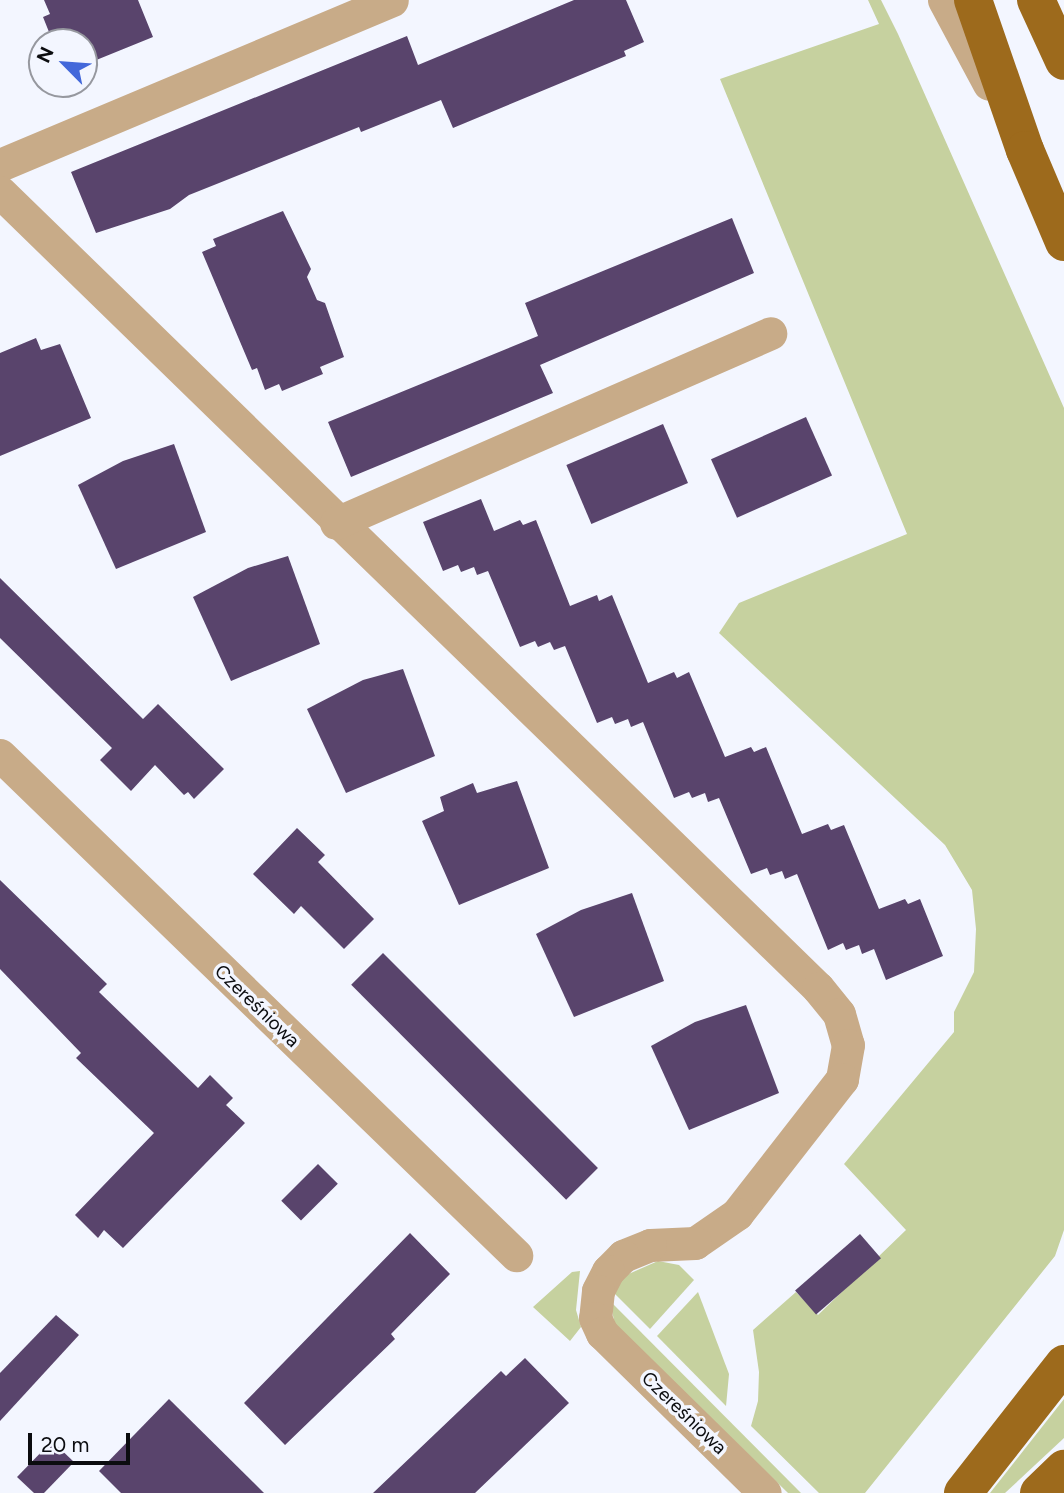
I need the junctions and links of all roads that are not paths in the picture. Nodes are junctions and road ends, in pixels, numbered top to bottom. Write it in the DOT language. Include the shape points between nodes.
graph roads {
  1 [pos="392,0"];
  2 [pos="944,0"];
  3 [pos="973,0"];
  4 [pos="1036,0"];
  5 [pos="1064,61"];
  6 [pos="1025,150"];
  7 [pos="0,165"];
  8 [pos="0,192"];
  9 [pos="1064,242"];
  10 [pos="770,333"];
  11 [pos="336,523"];
  12 [pos="0,755"];
  13 [pos="516,1255"];
  14 [pos="1064,1364"];
  15 [pos="1064,1469"];
  16 [pos="765,1493"];
  17 [pos="963,1493"];
  18 [pos="1039,1493"];
  1 -- 7 [label="street"];
  2 -- 6 [label="street"];
  3 -- 6 [label="main road"];
  4 -- 5 [label="main road"];
  6 -- 9 [label="main road"];
  8 -- 11 [label="street"];
  10 -- 11 [label="street"];
  11 -- 16 [label="street, Czereśniowa" via="818,988 839,1014 849,1057 833,1095 737,1214 695,1243 650,1245 623,1256 608,1270 598,1291 595,1318 602,1333"];
  12 -- 13 [label="street, Czereśniowa"];
  14 -- 17 [label="main road"];
  15 -- 18 [label="main road"];
}
